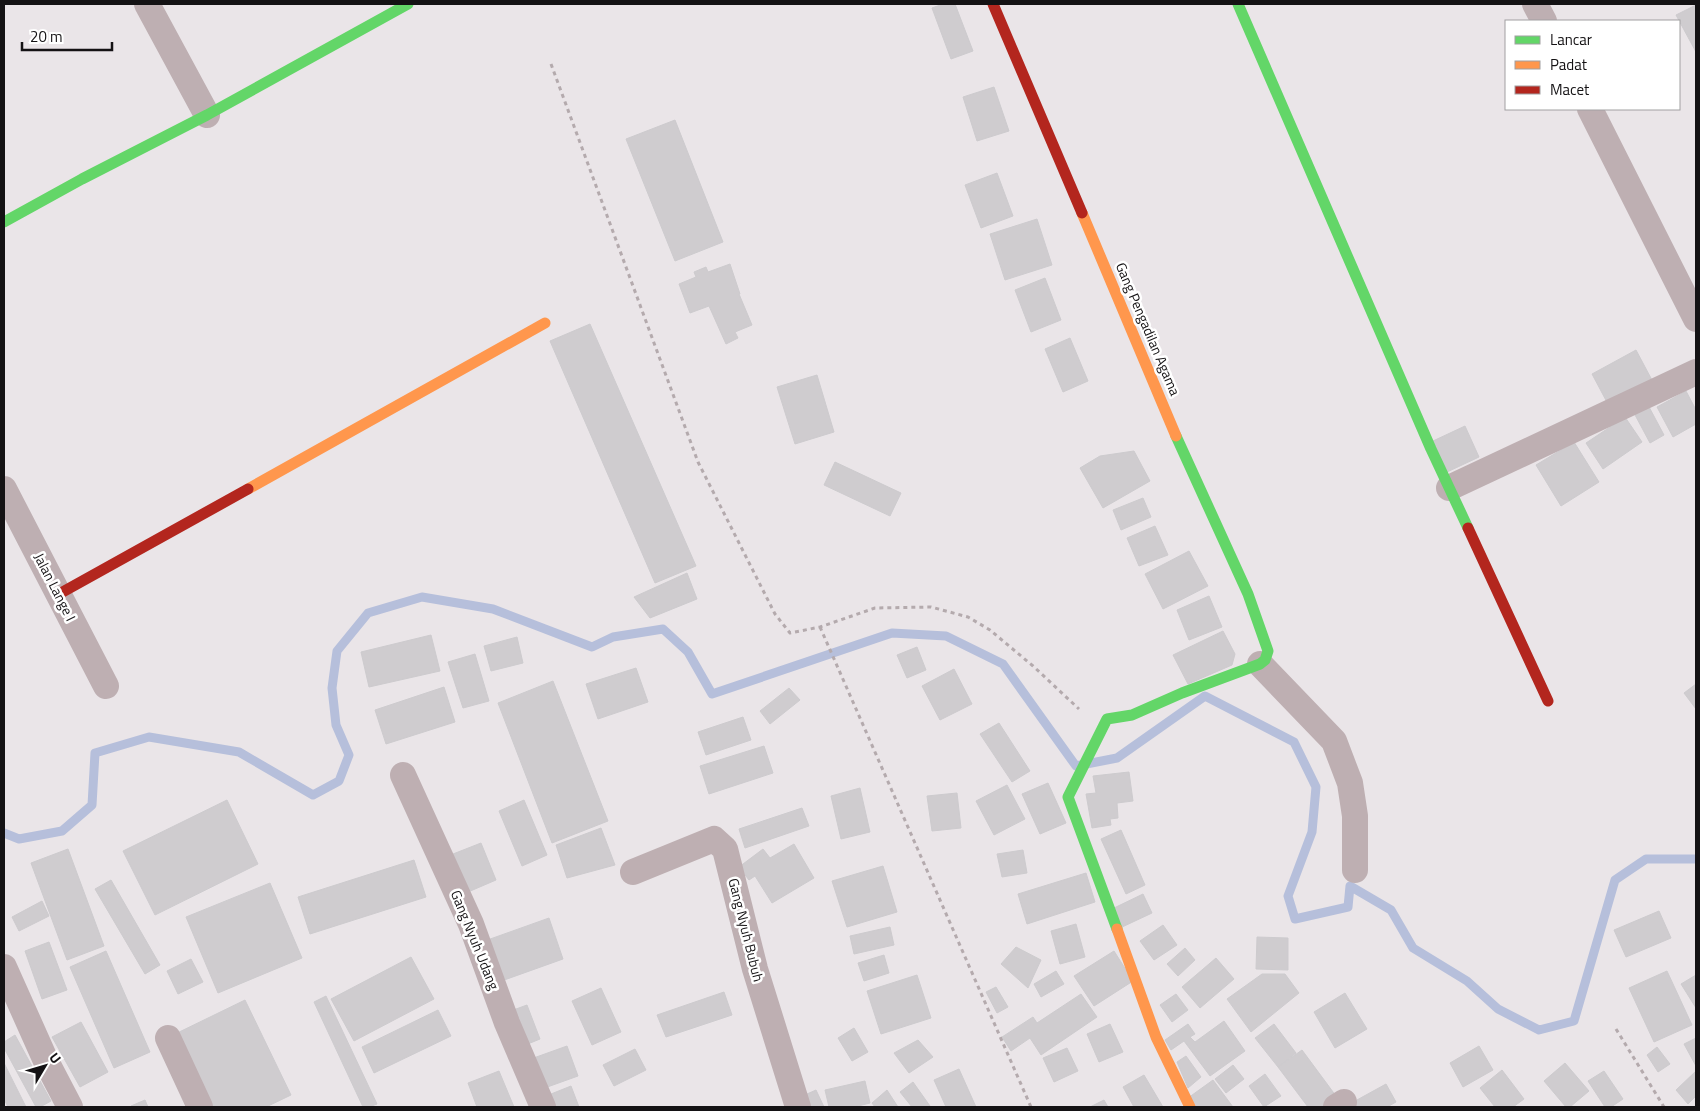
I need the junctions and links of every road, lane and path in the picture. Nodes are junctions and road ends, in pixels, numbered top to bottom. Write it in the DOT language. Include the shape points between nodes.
graph roads {
  1 [pos="147,4"];
  2 [pos="408,4"];
  3 [pos="993,4"];
  4 [pos="1238,4"];
  5 [pos="1535,4"];
  6 [pos="1543,20"];
  7 [pos="552,64"];
  8 [pos="1591,110"];
  9 [pos="207,115"];
  10 [pos="4,222"];
  11 [pos="1696,319"];
  12 [pos="545,323"];
  13 [pos="1696,372"];
  14 [pos="4,488"];
  15 [pos="1449,488"];
  16 [pos="59,594"];
  17 [pos="820,626"];
  18 [pos="1260,664"];
  19 [pos="106,686"];
  20 [pos="1548,701"];
  21 [pos="1107,719"];
  22 [pos="403,775"];
  23 [pos="1356,870"];
  24 [pos="633,872"];
  25 [pos="4,967"];
  26 [pos="1616,1029"];
  27 [pos="168,1038"];
  28 [pos="70,1107"];
  29 [pos="200,1107"];
  30 [pos="543,1107"];
  31 [pos="798,1107"];
  32 [pos="1031,1107"];
  33 [pos="1190,1107"];
  34 [pos="1664,1107"];
  1 -- 9 [label="street"];
  2 -- 9 [label="street"];
  3 -- 18 [label="street, Gang Pengadilan Agama" via="1176,436 1248,594 1268,651"];
  4 -- 15 [label="street"];
  5 -- 6 [label="street"];
  7 -- 17 [label="path" via="698,462 775,614 790,633"];
  8 -- 11 [label="street"];
  9 -- 10 [label="street"];
  12 -- 16 [label="street"];
  13 -- 15 [label="street"];
  14 -- 16 [label="street, Jalan Lange I"];
  15 -- 20 [label="street"];
  16 -- 19 [label="street, Jalan Lange I"];
  17 -- 21 [label="path" via="875,608 931,607 968,617 1015,650 1077,708"];
  17 -- 32 [label="path"];
  18 -- 21 [label="street" via="1132,715"];
  18 -- 23 [label="street" via="1334,741 1350,783 1355,816"];
  21 -- 33 [label="street" via="1068,798 1156,1037"];
  22 -- 30 [label="street, Gang Nyuh Udang" via="471,924 507,1023"];
  24 -- 31 [label="street, Gang Nyuh Bubuh" via="714,840 725,849 754,969"];
  25 -- 28 [label="street"];
  26 -- 34 [label="path"];
  27 -- 29 [label="street"];
}
